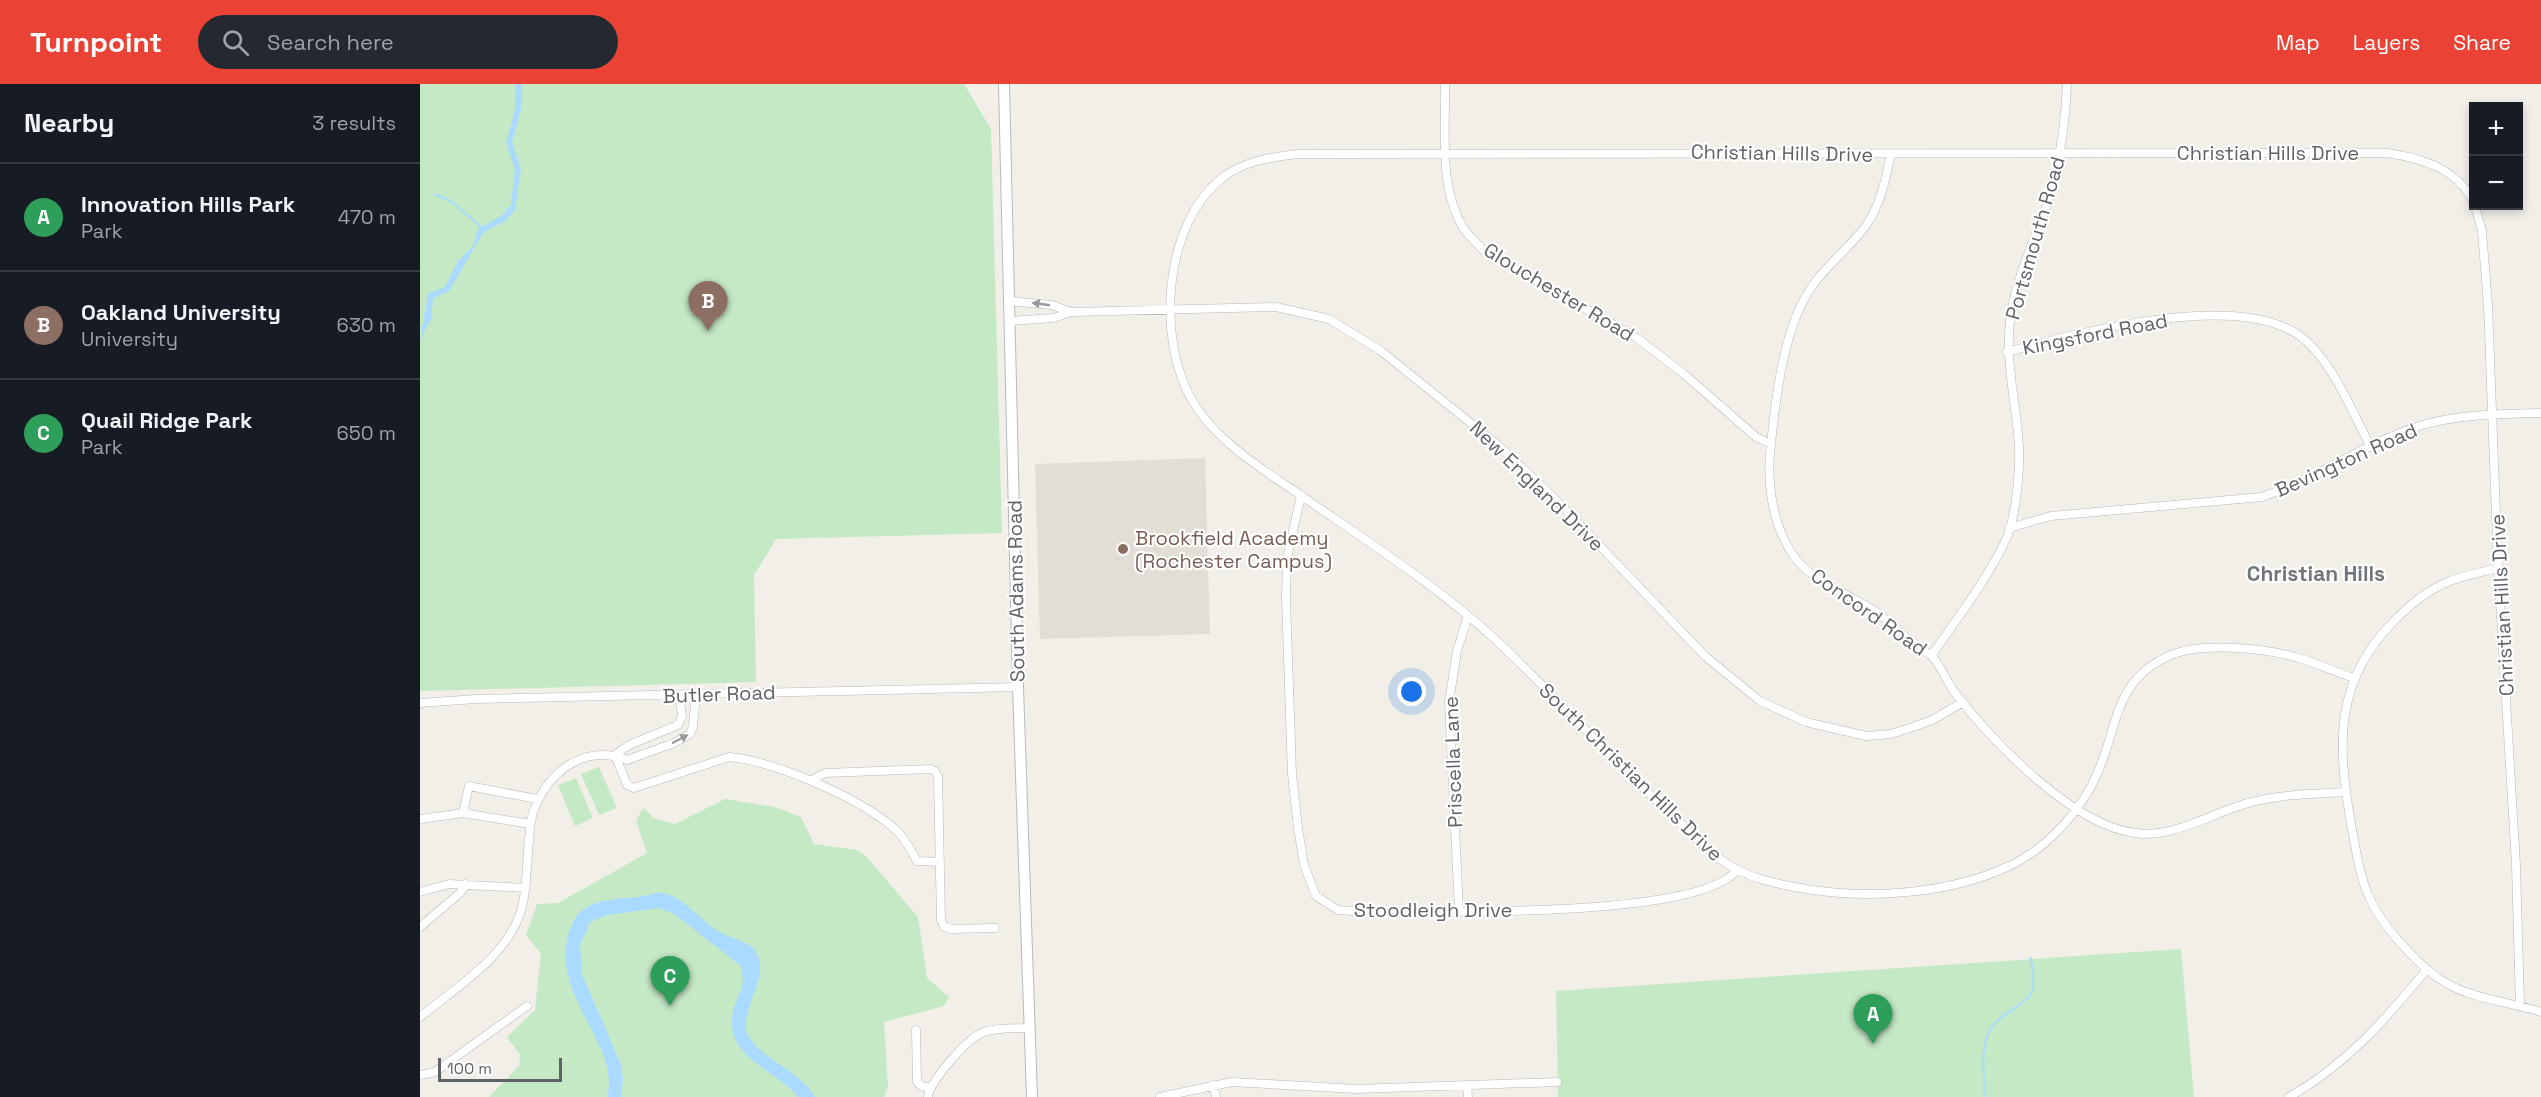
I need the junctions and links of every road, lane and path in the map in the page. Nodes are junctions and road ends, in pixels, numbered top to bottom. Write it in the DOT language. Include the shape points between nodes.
graph roads {
  1 [pos="1004,84"];
  2 [pos="1445,84"];
  3 [pos="2067,84"];
  4 [pos="2060,152"];
  5 [pos="1446,153"];
  6 [pos="1891,155"];
  7 [pos="2469,198"];
  8 [pos="2476,210"];
  9 [pos="1009,301"];
  10 [pos="1171,308"];
  11 [pos="1072,312"];
  12 [pos="1010,321"];
  13 [pos="2007,352"];
  14 [pos="2541,413"];
  15 [pos="2494,415"];
  16 [pos="1771,444"];
  17 [pos="2371,447"];
  18 [pos="1300,495"];
  19 [pos="2009,528"];
  20 [pos="2498,568"];
  21 [pos="1468,616"];
  22 [pos="1931,656"];
  23 [pos="2354,678"];
  24 [pos="1018,687"];
  25 [pos="679,695"];
  26 [pos="696,695"];
  27 [pos="1963,702"];
  28 [pos="420,703"];
  29 [pos="615,755"];
  30 [pos="812,780"];
  31 [pos="2345,792"];
  32 [pos="537,799"];
  33 [pos="2078,808"];
  34 [pos="464,813"];
  35 [pos="420,819"];
  36 [pos="530,824"];
  37 [pos="940,862"];
  38 [pos="1737,870"];
  39 [pos="466,884"];
  40 [pos="525,888"];
  41 [pos="420,892"];
  42 [pos="1459,911"];
  43 [pos="420,927"];
  44 [pos="995,928"];
  45 [pos="2427,969"];
  46 [pos="527,1006"];
  47 [pos="2520,1006"];
  48 [pos="2541,1012"];
  49 [pos="420,1017"];
  50 [pos="1029,1028"];
  51 [pos="916,1030"];
  52 [pos="420,1075"];
  53 [pos="1557,1082"];
  54 [pos="1213,1085"];
  55 [pos="1467,1085"];
  56 [pos="930,1088"];
  57 [pos="928,1097"];
  58 [pos="1032,1097"];
  59 [pos="1160,1097"];
  60 [pos="1216,1097"];
  61 [pos="1468,1097"];
  62 [pos="2289,1097"];
  1 -- 9 [label="main road, South Adams Road"];
  2 -- 5 [label="street, Glouchester Road"];
  3 -- 4 [label="street, Portsmouth Road"];
  4 -- 6 [label="street, Christian Hills Drive"];
  4 -- 7 [label="street, Christian Hills Drive" via="2388,153 2412,157 2449,172"];
  4 -- 13 [label="street, Portsmouth Road" via="2014,298"];
  5 -- 6 [label="street, Christian Hills Drive"];
  5 -- 10 [label="street, Christian Hills Drive" via="1277,157 1223,177 1195,208 1181,237 1173,265"];
  5 -- 16 [label="street, Glouchester Road" via="1455,210 1465,230 1483,249 1637,338 1756,437"];
  6 -- 16 [label="street, Concord Road" via="1876,208 1814,284 1801,306 1778,387"];
  8 -- 15 [label="street, Christian Hills Drive" via="2482,231"];
  11 -- 9 [label="street, New England Drive, one-way" via="1052,305"];
  9 -- 12 [label="main road, South Adams Road"];
  10 -- 11 [label="street, New England Drive"];
  10 -- 18 [label="street, South Christian Hills Drive" via="1176,351 1184,384 1194,404 1228,442"];
  10 -- 27 [label="street, New England Drive" via="1276,308 1305,312 1329,319 1365,340 1498,445 1704,656 1779,712 1836,731 1866,736 1913,727"];
  11 -- 12 [label="street, New England Drive" via="1053,318"];
  12 -- 24 [label="main road, South Adams Road"];
  13 -- 17 [label="street, Kingsford Road" via="2152,319 2204,316 2267,322 2301,337 2322,360"];
  13 -- 19 [label="street, Portsmouth Road" via="2019,450"];
  14 -- 15 [label="street, Bevington Road"];
  15 -- 17 [label="street, Bevington Road" via="2428,423"];
  15 -- 20 [label="street, Christian Hills Drive"];
  16 -- 22 [label="street, Concord Road" via="1778,531 1798,562 1875,611"];
  17 -- 19 [label="street, Bevington Road" via="2262,497 2062,515"];
  18 -- 21 [label="street, South Christian Hills Drive" via="1426,582"];
  18 -- 42 [label="street, Stoodleigh Drive" via="1287,558 1286,600 1292,774 1309,883 1316,896 1338,910"];
  19 -- 22 [label="street, Portsmouth Road" via="1990,565"];
  20 -- 23 [label="street" via="2448,581 2418,598 2373,643"];
  20 -- 47 [label="street, Christian Hills Drive" via="2516,865"];
  21 -- 38 [label="street, South Christian Hills Drive" via="1645,790"];
  21 -- 42 [label="street, Priscella Lane" via="1457,651 1449,702"];
  22 -- 27 [label="street, Concord Road"];
  23 -- 31 [label="street" via="2341,739"];
  23 -- 33 [label="street, South Christian Hills Drive" via="2277,653 2213,648 2175,653 2137,678 2124,694 2101,767"];
  24 -- 26 [label="street, Butler Road"];
  24 -- 50 [label="main road, South Adams Road"];
  25 -- 26 [label="street, Butler Road"];
  25 -- 28 [label="street, Butler Road"];
  25 -- 29 [label="street" via="682,716 678,725 629,745"];
  29 -- 26 [label="street, one-way" via="627,760 685,738 693,726"];
  27 -- 33 [label="street, Concord Road" via="2017,762"];
  29 -- 30 [label="street" via="627,785 634,788 729,757 744,758"];
  29 -- 32 [label="street" via="598,754 567,765"];
  30 -- 37 [label="street" via="895,829 917,861"];
  30 -- 37 [label="street" via="825,773 935,771"];
  31 -- 33 [label="street, Concord Road" via="2278,796 2155,834 2134,834 2116,828"];
  31 -- 45 [label="street" via="2355,851 2370,900"];
  32 -- 34 [label="street" via="469,786"];
  32 -- 36 [label="street"];
  33 -- 38 [label="street, South Christian Hills Drive" via="2042,844 2006,868 1933,887 1842,894 1769,881"];
  34 -- 35 [label="street"];
  34 -- 36 [label="street"];
  36 -- 40 [label="street"];
  37 -- 44 [label="street" via="944,927"];
  38 -- 42 [label="street, Stoodleigh Drive" via="1704,889 1618,906"];
  39 -- 40 [label="street"];
  39 -- 41 [label="street"];
  39 -- 43 [label="street"];
  40 -- 49 [label="street" via="518,920 507,938"];
  45 -- 47 [label="street" via="2462,991"];
  45 -- 62 [label="street" via="2354,1050"];
  46 -- 52 [label="street" via="435,1072"];
  47 -- 48 [label="street"];
  50 -- 56 [label="street" via="993,1030 976,1036"];
  50 -- 58 [label="main road, South Adams Road"];
  51 -- 56 [label="street" via="917,1082"];
  53 -- 55 [label="street"];
  54 -- 55 [label="street" via="1247,1082 1357,1089"];
  54 -- 59 [label="street"];
  54 -- 60 [label="street"];
  55 -- 61 [label="street"];
  56 -- 57 [label="street"];
}
